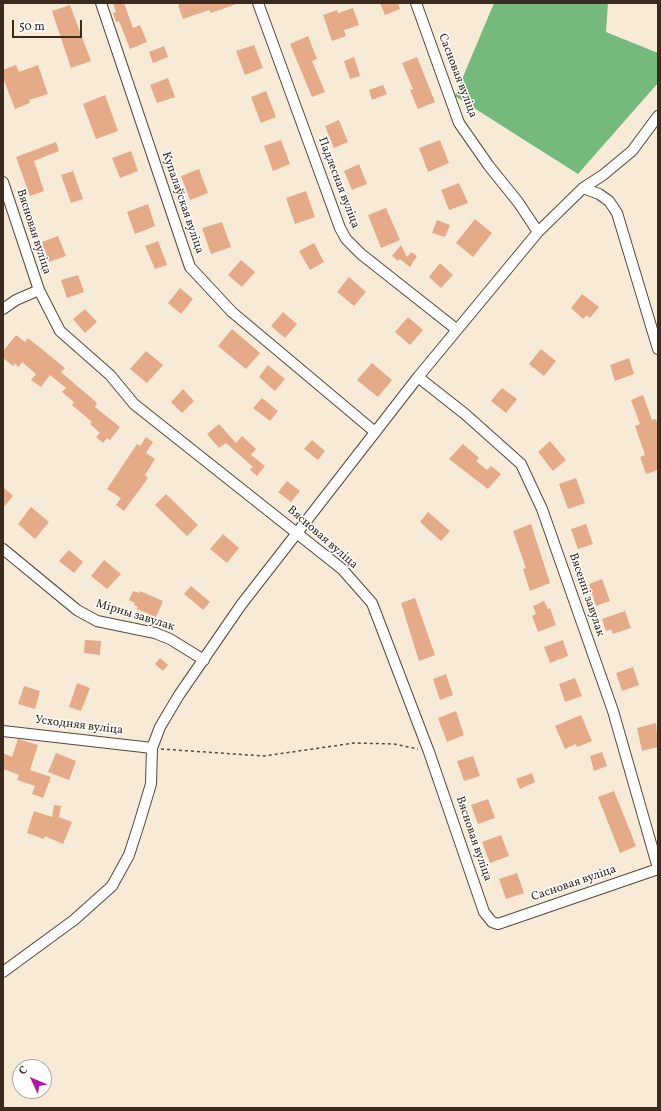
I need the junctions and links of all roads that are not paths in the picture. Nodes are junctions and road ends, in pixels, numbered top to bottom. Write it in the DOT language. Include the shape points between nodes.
graph roads {
  1 [pos="101,3"];
  2 [pos="258,3"];
  3 [pos="416,3"];
  4 [pos="658,116"];
  5 [pos="3,182"];
  6 [pos="583,188"];
  7 [pos="538,232"];
  8 [pos="39,290"];
  9 [pos="3,309"];
  10 [pos="456,329"];
  11 [pos="658,349"];
  12 [pos="418,377"];
  13 [pos="375,432"];
  14 [pos="298,532"];
  15 [pos="3,549"];
  16 [pos="204,660"];
  17 [pos="3,731"];
  18 [pos="152,748"];
  19 [pos="658,869"];
  20 [pos="498,924"];
  21 [pos="3,972"];
  1 -- 13 [label="street, Купалаўская вуліца" via="190,267 232,312"];
  2 -- 10 [label="street, Падлесная вуліца" via="346,239 361,254"];
  3 -- 7 [label="street, Сасновая вуліца" via="459,123"];
  4 -- 6 [label="street" via="632,151 603,176"];
  5 -- 8 [label="street, Вясновая вуліца"];
  6 -- 7 [label="street"];
  6 -- 11 [label="street" via="599,194 617,213"];
  7 -- 10 [label="street"];
  8 -- 9 [label="street, Вясновая вуліца"];
  8 -- 14 [label="street, Вясновая вуліца" via="60,331 110,375 134,404"];
  10 -- 12 [label="street"];
  12 -- 13 [label="street"];
  12 -- 19 [label="street, Вясенні завулак" via="466,414 521,464 542,509 613,711"];
  13 -- 14 [label="street"];
  14 -- 16 [label="street" via="241,605"];
  14 -- 20 [label="street, Вясновая вуліца" via="342,569 372,603 429,752 484,912 492,922"];
  15 -- 16 [label="street, Мірны завулак" via="77,610 97,621 155,633"];
  16 -- 18 [label="street" via="160,727"];
  17 -- 18 [label="street, Усходняя вуліца"];
  18 -- 21 [label="street" via="151,784 129,855 112,886 74,920"];
  19 -- 20 [label="street, Сасновая вуліца"];
}
